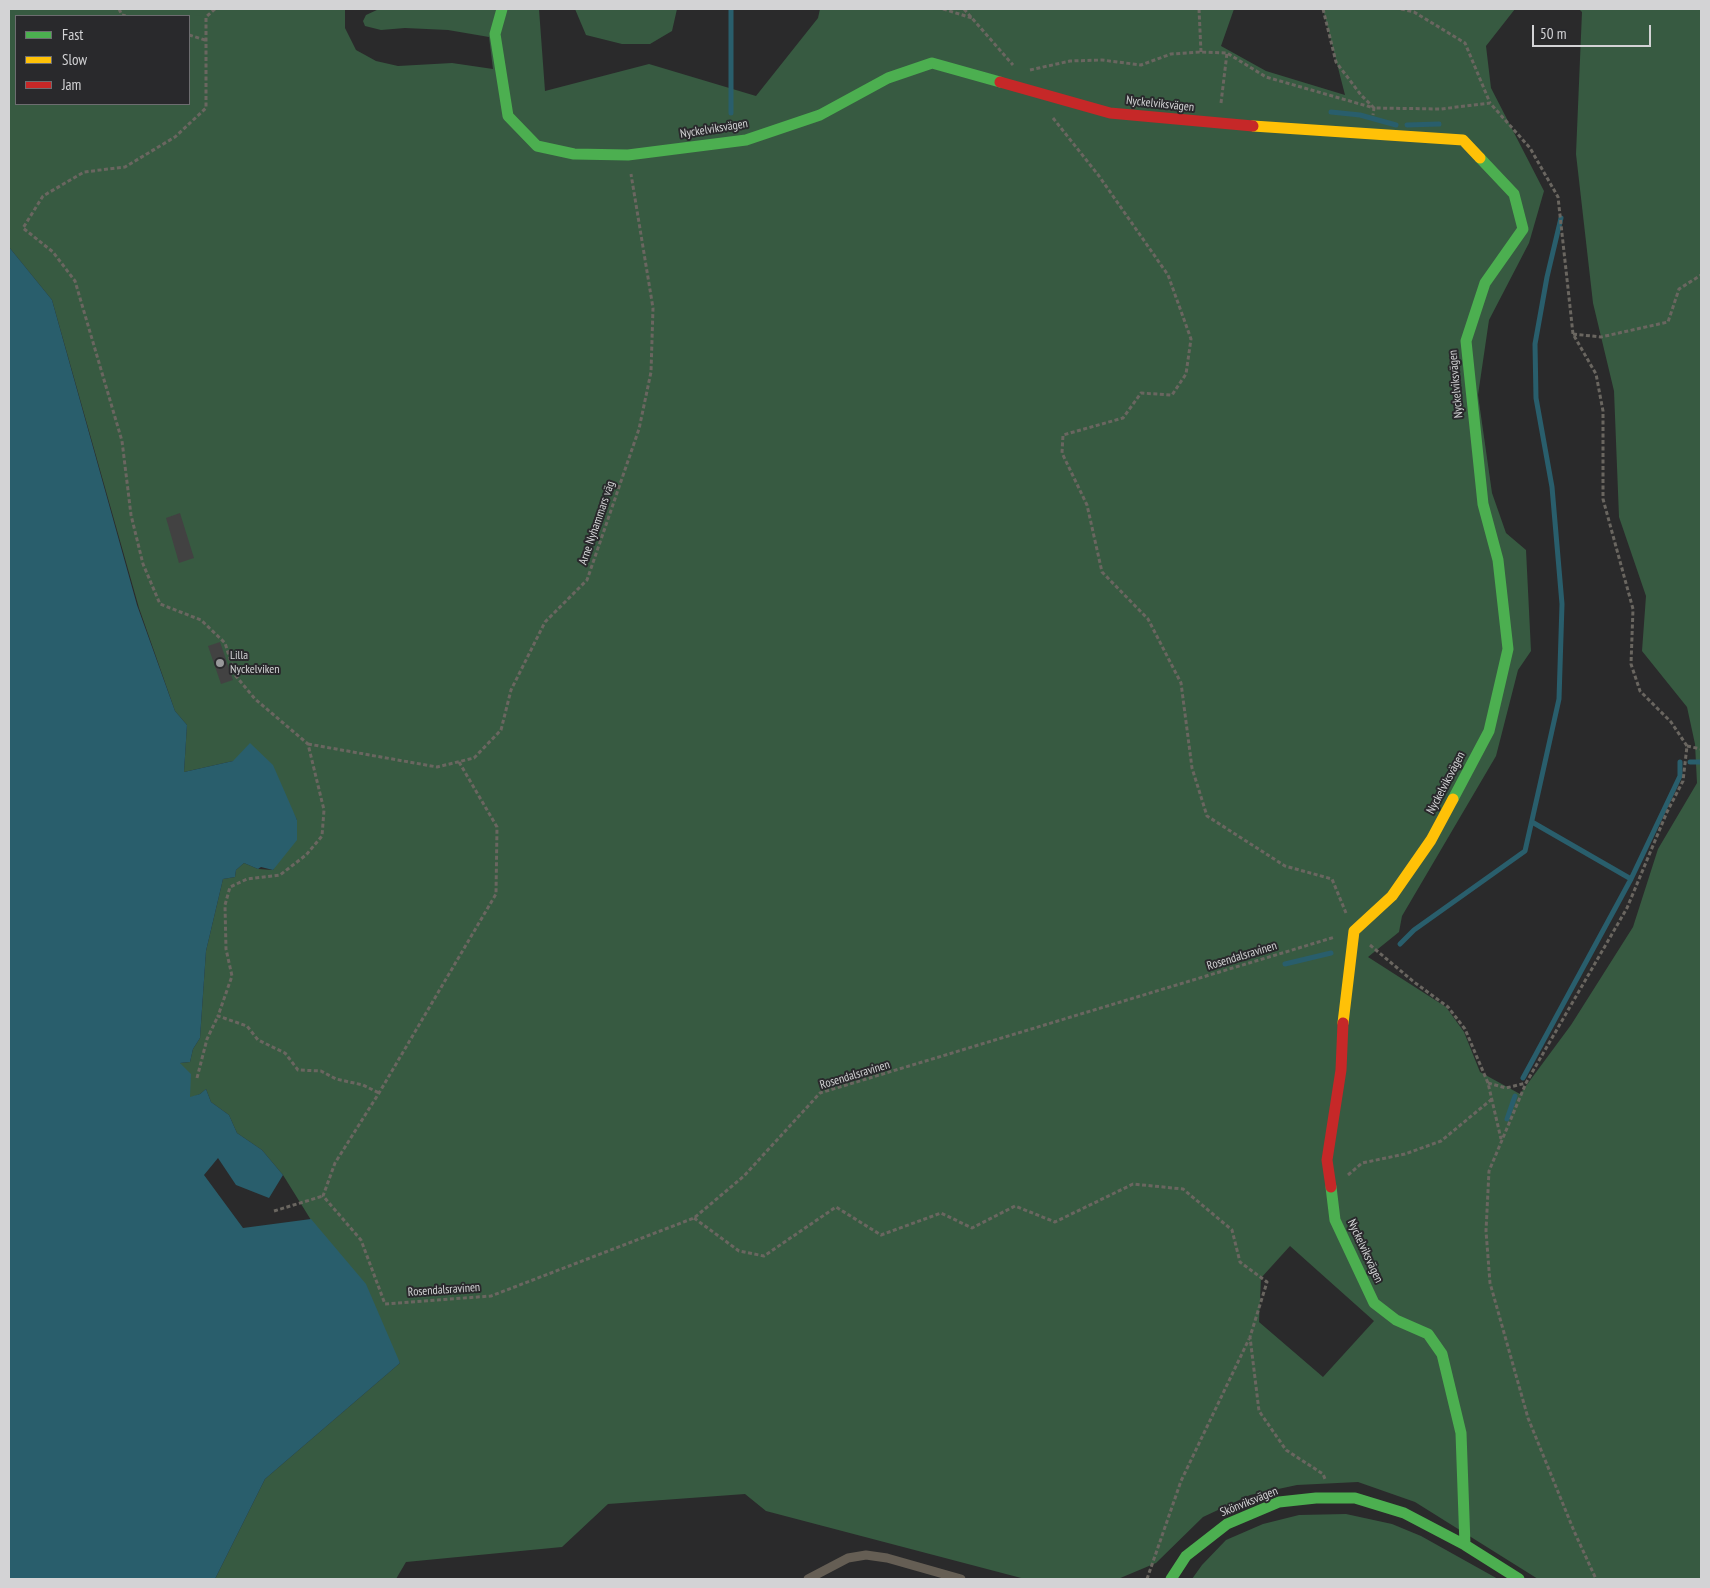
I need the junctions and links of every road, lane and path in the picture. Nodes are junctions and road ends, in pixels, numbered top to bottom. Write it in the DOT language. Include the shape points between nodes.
graph roads {
  1 [pos="215,9"];
  2 [pos="502,9"];
  3 [pos="943,9"];
  4 [pos="964,9"];
  5 [pos="1200,9"];
  6 [pos="1401,9"];
  7 [pos="973,18"];
  8 [pos="190,35"];
  9 [pos="206,40"];
  10 [pos="1201,52"];
  11 [pos="1227,53"];
  12 [pos="1028,71"];
  13 [pos="1019,72"];
  14 [pos="1490,104"];
  15 [pos="1374,108"];
  16 [pos="1052,116"];
  17 [pos="1218,124"];
  18 [pos="628,155"];
  19 [pos="1701,275"];
  20 [pos="308,744"];
  21 [pos="1687,746"];
  22 [pos="1701,749"];
  23 [pos="459,762"];
  24 [pos="1354,931"];
  25 [pos="218,1016"];
  26 [pos="197,1078"];
  27 [pos="1488,1083"];
  28 [pos="1526,1083"];
  29 [pos="380,1093"];
  30 [pos="1492,1099"];
  31 [pos="1501,1140"];
  32 [pos="1331,1190"];
  33 [pos="323,1196"];
  34 [pos="274,1211"];
  35 [pos="694,1218"];
  36 [pos="1250,1337"];
  37 [pos="1331,1498"];
  38 [pos="1465,1545"];
  39 [pos="808,1579"];
  40 [pos="961,1579"];
  41 [pos="1147,1579"];
  42 [pos="1171,1579"];
  43 [pos="1519,1579"];
  44 [pos="1596,1579"];
  1 -- 9 [label="path" via="206,17"];
  2 -- 18 [label="street, Nyckelviksvägen" via="496,34 508,116 538,146 574,154"];
  3 -- 7 [label="path"];
  4 -- 7 [label="path"];
  5 -- 10 [label="path"];
  6 -- 14 [label="path" via="1414,12 1465,43"];
  7 -- 13 [label="path"];
  8 -- 9 [label="path"];
  9 -- 20 [label="path" via="206,108 174,137 125,167 84,172 43,196 23,228 52,252 75,281 122,441 131,515 143,564 160,604 201,620 226,643 235,675 250,693"];
  10 -- 11 [label="path"];
  10 -- 12 [label="path" via="1171,54 1141,65 1102,60 1070,61"];
  11 -- 15 [label="path" via="1266,77"];
  11 -- 17 [label="path"];
  16 -- 24 [label="path" via="1099,176 1168,275 1191,340 1186,374 1172,395 1142,394 1123,418 1063,435 1062,453 1087,505 1102,572 1148,619 1181,683 1192,768 1207,816 1285,866 1332,879"];
  17 -- 18 [label="street, Nyckelviksvägen" via="1110,113 932,63 888,78 820,115 746,140"];
  17 -- 24 [label="street, Nyckelviksvägen" via="1463,140 1514,194 1523,229 1486,283 1466,341 1478,469 1483,504 1498,560 1508,649 1489,731 1431,840 1392,896"];
  18 -- 23 [label="path, Arne Nyhammars väg" via="654,308 651,372 639,429 586,580 545,622 511,690 501,730 474,758"];
  19 -- 21 [label="path" via="1679,289 1668,322 1601,337 1573,334 1596,374 1603,411 1603,499 1633,609 1631,664 1640,691 1671,722"];
  20 -- 23 [label="path, Arne Nyhammars väg" via="437,767"];
  20 -- 25 [label="path" via="324,810 322,836 306,855 280,875 247,878 230,887 225,905 226,949 232,976"];
  21 -- 22 [label="path"];
  21 -- 28 [label="path" via="1683,781 1627,908"];
  23 -- 29 [label="path" via="497,827 496,894"];
  24 -- 27 [label="path" via="1448,1007 1465,1029"];
  24 -- 32 [label="street, Nyckelviksvägen" via="1344,1010 1341,1070 1327,1160"];
  24 -- 35 [label="path, Rosendalsravinen" via="820,1093 744,1176"];
  25 -- 26 [label="path" via="207,1039"];
  25 -- 29 [label="path" via="246,1026 258,1040 285,1053 298,1070 321,1071"];
  27 -- 28 [label="path" via="1506,1088"];
  27 -- 30 [label="path"];
  28 -- 31 [label="path"];
  29 -- 33 [label="path" via="335,1163"];
  30 -- 31 [label="path"];
  30 -- 32 [label="path" via="1441,1141 1405,1154 1362,1163"];
  31 -- 44 [label="path" via="1489,1171 1486,1231 1490,1283 1528,1418"];
  32 -- 38 [label="street, Nyckelviksvägen" via="1334,1220 1374,1303 1396,1320 1428,1334 1442,1354 1461,1433"];
  33 -- 34 [label="path"];
  33 -- 35 [label="path, Rosendalsravinen" via="361,1240 385,1304 491,1296"];
  35 -- 36 [label="path" via="738,1251 764,1256 836,1207 880,1235 941,1213 972,1228 1014,1206 1055,1222 1132,1184 1183,1189 1232,1230 1240,1262 1268,1282"];
  36 -- 37 [label="path" via="1259,1411 1286,1450 1324,1474"];
  36 -- 41 [label="path" via="1181,1481"];
  37 -- 38 [label="street, Skönviksvägen" via="1355,1498 1404,1513"];
  37 -- 42 [label="street, Skönviksvägen" via="1279,1502 1227,1524 1186,1556"];
  38 -- 43 [label="street, Skönviksvägen"];
  39 -- 40 [label="lane" via="848,1558 866,1555"];
}
